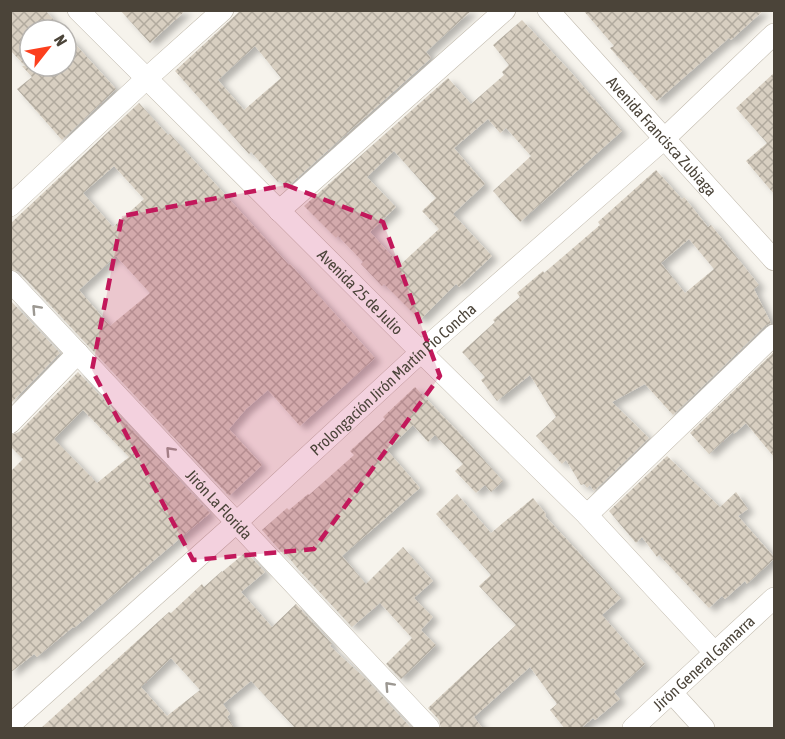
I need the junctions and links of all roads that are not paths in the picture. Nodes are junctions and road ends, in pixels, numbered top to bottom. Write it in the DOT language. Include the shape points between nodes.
graph roads {
  1 [pos="78,10"];
  2 [pos="223,10"];
  3 [pos="505,10"];
  4 [pos="548,10"];
  5 [pos="774,34"];
  6 [pos="146,79"];
  7 [pos="664,139"];
  8 [pos="10,206"];
  9 [pos="279,211"];
  10 [pos="774,260"];
  11 [pos="10,281"];
  12 [pos="774,336"];
  13 [pos="421,352"];
  14 [pos="78,353"];
  15 [pos="10,423"];
  16 [pos="587,515"];
  17 [pos="237,522"];
  18 [pos="774,598"];
  19 [pos="715,653"];
  20 [pos="672,693"];
  21 [pos="10,725"];
  22 [pos="429,729"];
  23 [pos="633,729"];
  24 [pos="704,729"];
  1 -- 6 [label="street, Avenida 25 de Julio"];
  2 -- 6 [label="street"];
  3 -- 9 [label="street"];
  4 -- 7 [label="street, Avenida Francisca Zubiaga"];
  5 -- 7 [label="street, Prolongación Jirón Martín Pio Concha"];
  6 -- 8 [label="street"];
  6 -- 9 [label="street, Avenida 25 de Julio"];
  7 -- 10 [label="street, Avenida Francisca Zubiaga"];
  7 -- 13 [label="street, Prolongación Jirón Martín Pio Concha"];
  9 -- 13 [label="street, Avenida 25 de Julio"];
  14 -- 11 [label="street, Jirón La Florida, one-way"];
  12 -- 16 [label="street"];
  13 -- 16 [label="street, Avenida 25 de Julio"];
  13 -- 17 [label="street, Prolongación Jirón Martín Pio Concha"];
  14 -- 15 [label="street"];
  17 -- 14 [label="street, Jirón La Florida, one-way"];
  16 -- 19 [label="street, Avenida 25 de Julio"];
  17 -- 21 [label="street, Prolongación Jirón Martín Pio Concha"];
  22 -- 17 [label="street, Jirón La Florida, one-way"];
  18 -- 19 [label="street, Jirón General Gamarra"];
  19 -- 20 [label="street, Jirón General Gamarra"];
  20 -- 23 [label="street, Jirón General Gamarra"];
  20 -- 24 [label="street"];
}
